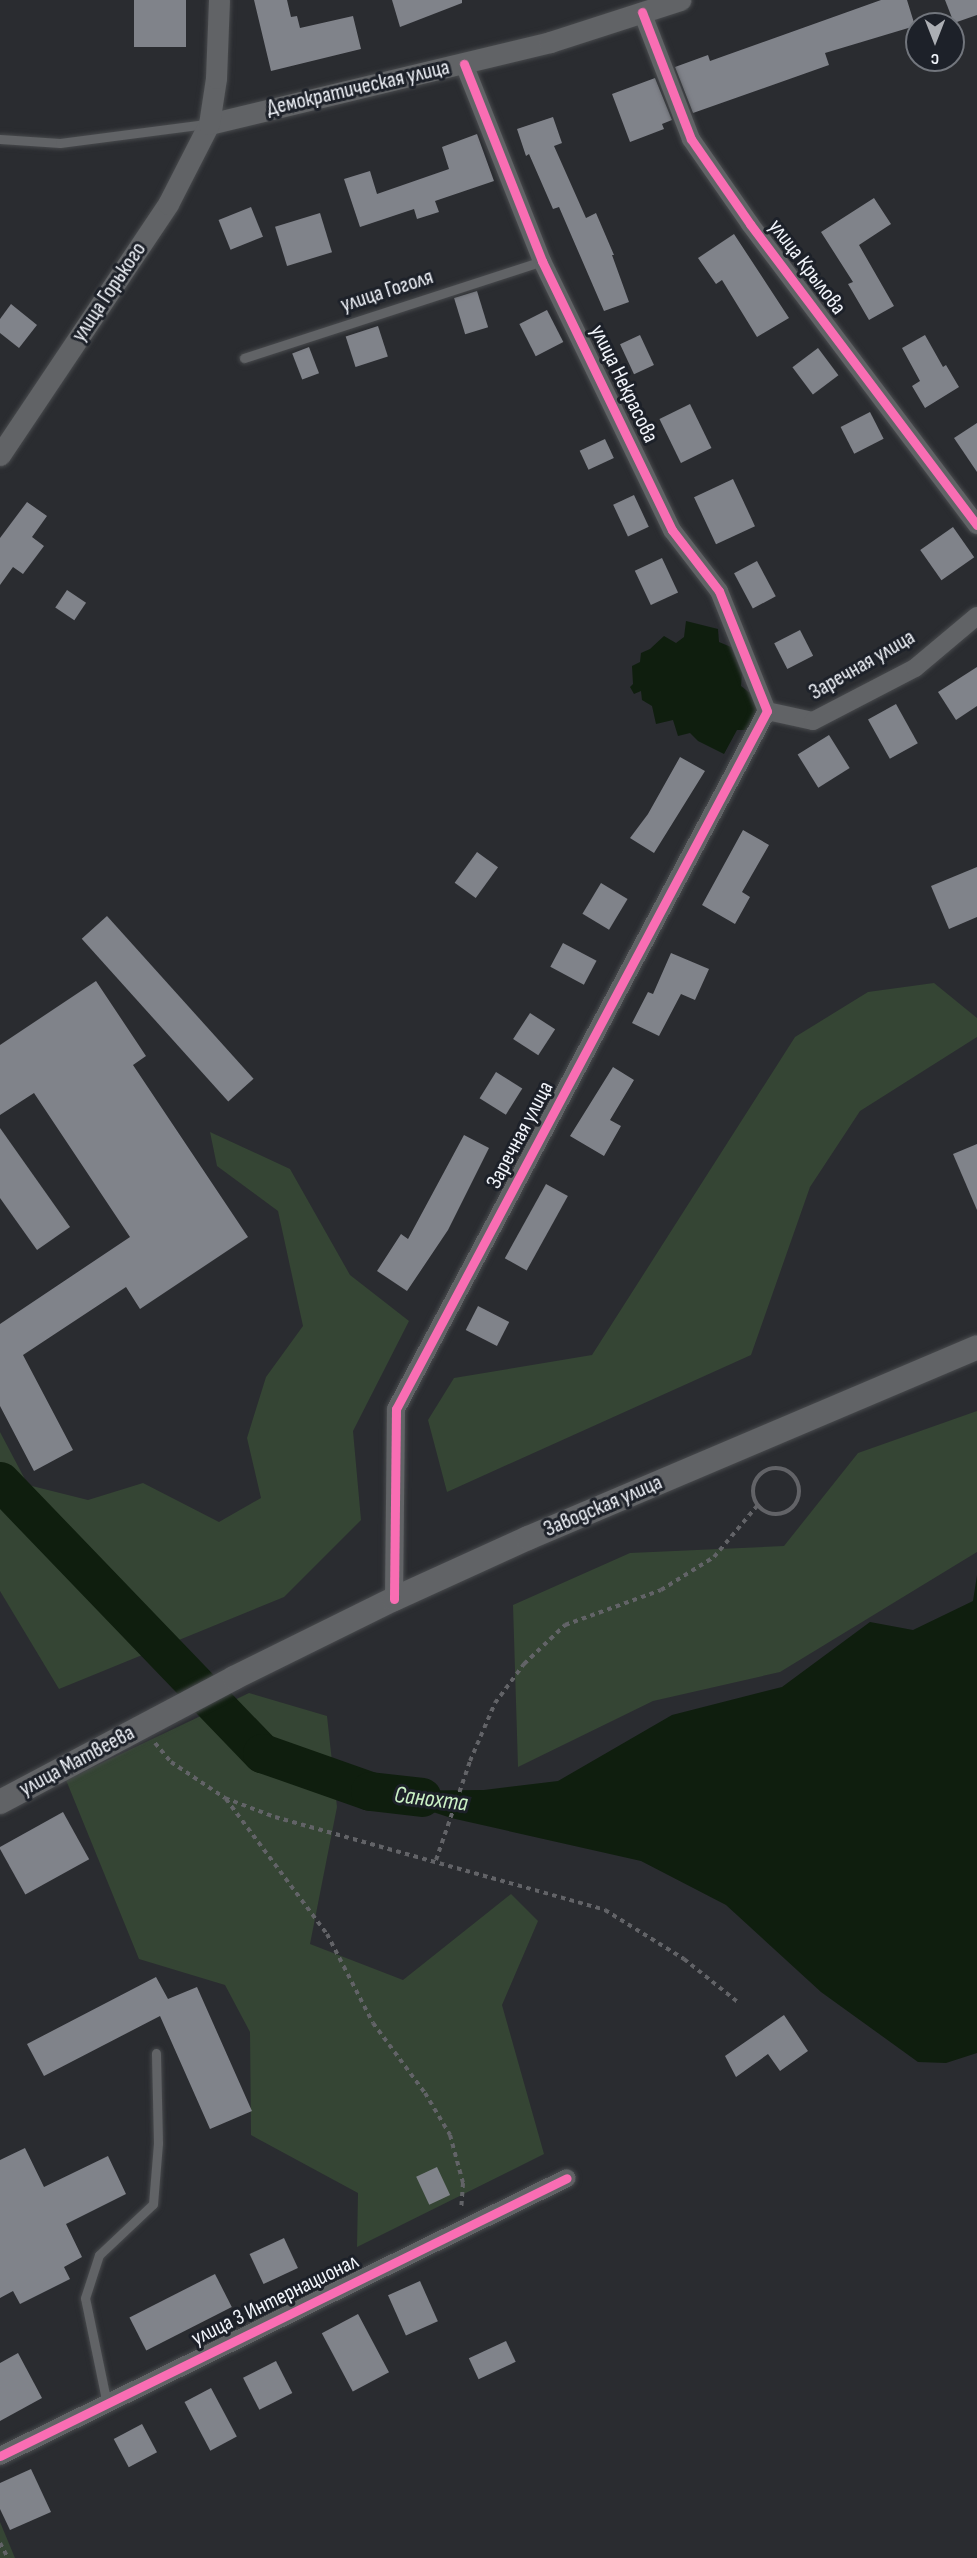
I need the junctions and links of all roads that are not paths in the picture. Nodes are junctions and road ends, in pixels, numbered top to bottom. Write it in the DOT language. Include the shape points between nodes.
graph roads {
  1 [pos="219,0"];
  2 [pos="680,0"];
  3 [pos="642,12"];
  4 [pos="464,64"];
  5 [pos="209,124"];
  6 [pos="0,139"];
  7 [pos="542,261"];
  8 [pos="243,358"];
  9 [pos="0,455"];
  10 [pos="977,525"];
  11 [pos="977,616"];
  12 [pos="767,711"];
  13 [pos="977,1347"];
  14 [pos="394,1599"];
  15 [pos="234,1678"];
  16 [pos="0,1802"];
  17 [pos="156,2053"];
  18 [pos="567,2178"];
  19 [pos="107,2404"];
  20 [pos="0,2456"];
  1 -- 5 [label="street, улица Горького" via="216,78"];
  2 -- 3 [label="street, Демократическая улица"];
  3 -- 4 [label="street, Демократическая улица"];
  3 -- 10 [label="street, улица Крылова" via="691,139 750,224"];
  4 -- 5 [label="street, Демократическая улица"];
  4 -- 7 [label="street, улица Некрасова"];
  5 -- 6 [label="lane" via="60,143"];
  5 -- 9 [label="street, улица Горького" via="168,204"];
  7 -- 8 [label="lane, улица Гоголя"];
  7 -- 12 [label="street, улица Некрасова" via="672,530 719,591"];
  11 -- 12 [label="street, Заречная улица" via="915,668 813,721"];
  12 -- 14 [label="street, Заречная улица" via="396,1409"];
  13 -- 14 [label="main road, Заводская улица"];
  14 -- 15 [label="main road, Заводская улица"];
  15 -- 16 [label="main road, улица Матвеева"];
  17 -- 19 [label="lane" via="158,2143 153,2204 99,2255 85,2298"];
  18 -- 19 [label="street, улица 3 Интернационал"];
  19 -- 20 [label="street, улица 3 Интернационал"];
}
